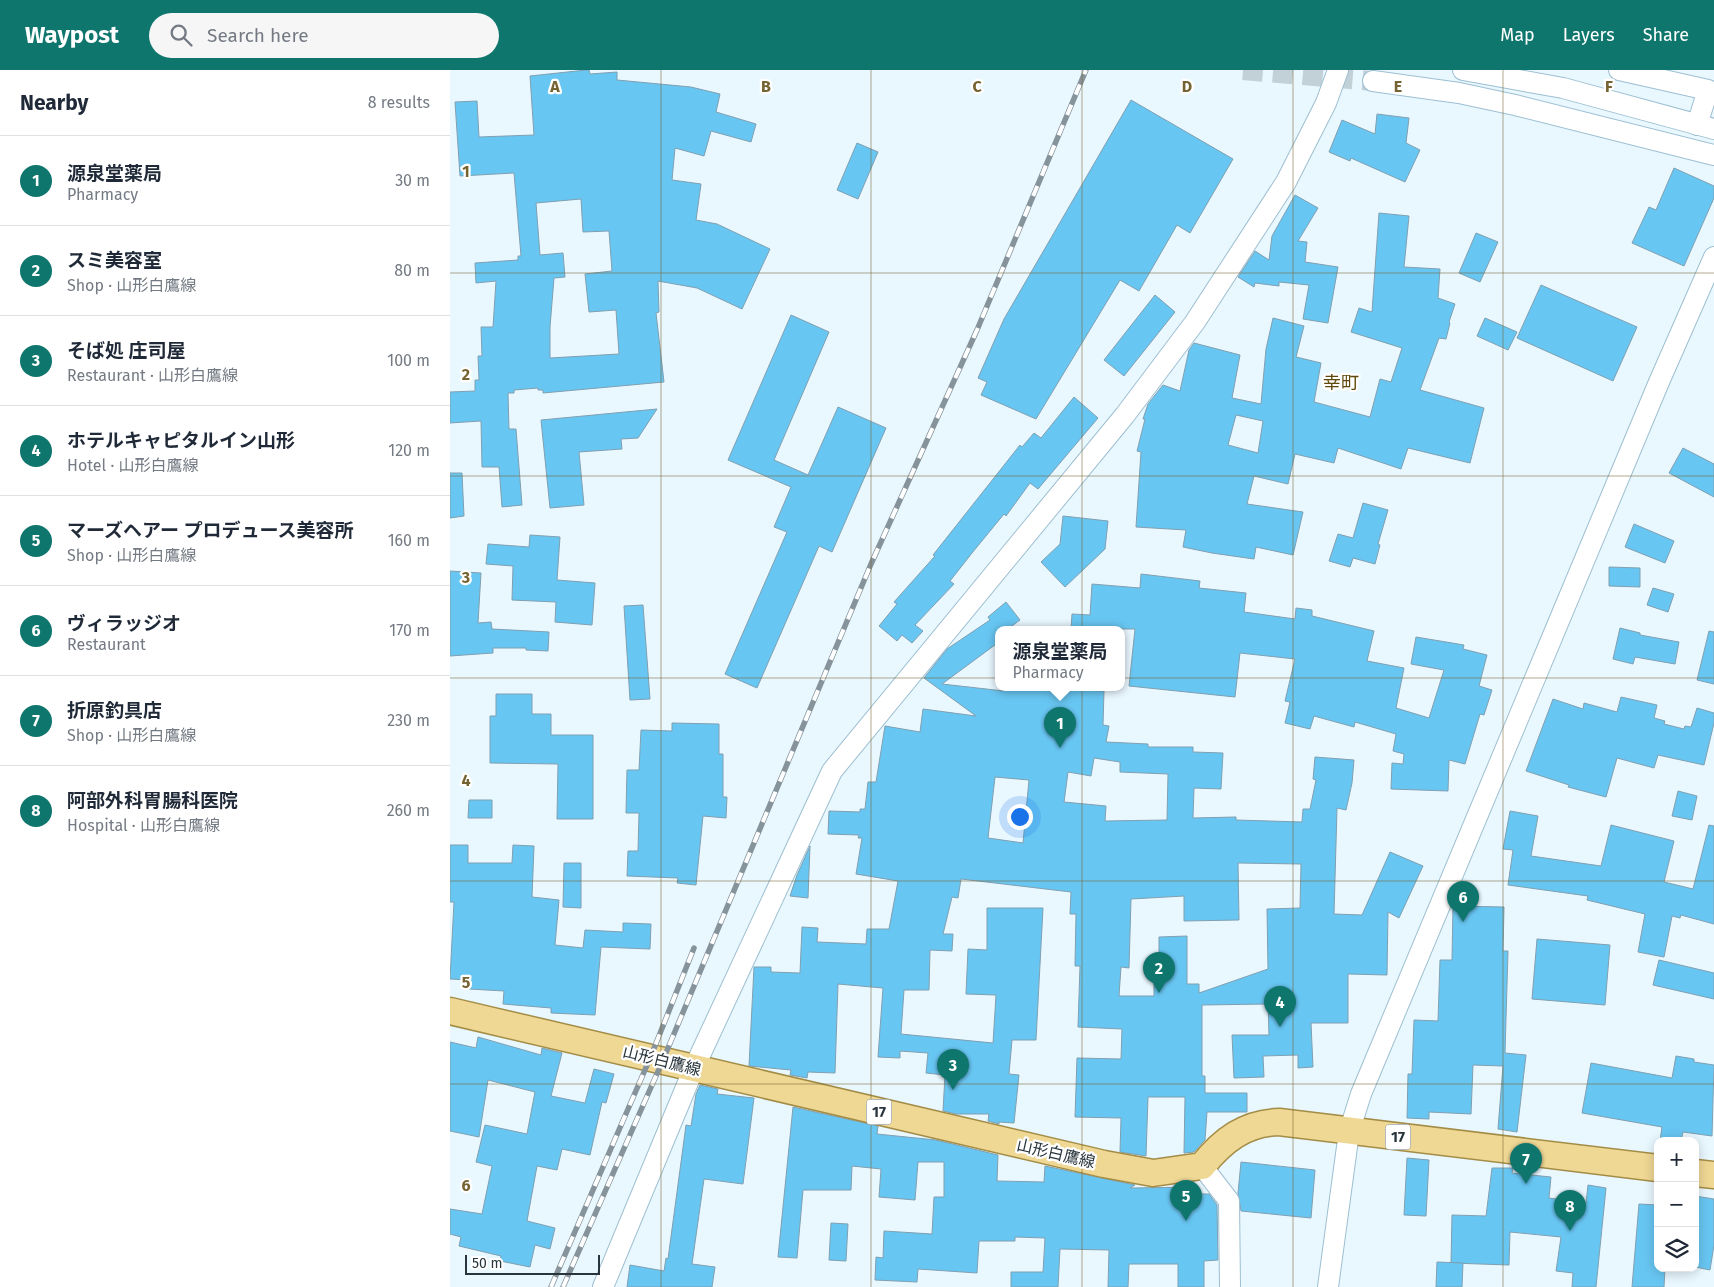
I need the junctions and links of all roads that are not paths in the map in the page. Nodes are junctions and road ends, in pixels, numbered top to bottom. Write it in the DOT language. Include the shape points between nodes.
graph roads {
  1 [pos="1338,70"];
  2 [pos="1463,70"];
  3 [pos="1619,70"];
  4 [pos="1373,81"];
  5 [pos="1705,127"];
  6 [pos="1714,155"];
  7 [pos="1714,258"];
  8 [pos="450,1011"];
  9 [pos="694,1068"];
  10 [pos="1349,1132"];
  11 [pos="1202,1166"];
  12 [pos="1654,1168"];
  13 [pos="1699,1173"];
  14 [pos="1714,1175"];
  15 [pos="603,1287"];
  16 [pos="1230,1287"];
  17 [pos="1328,1287"];
  1 -- 9 [label="street" via="1326,103 1286,182 1195,322 1125,415 832,771"];
  2 -- 5 [label="street" via="1563,88"];
  3 -- 5 [label="street" via="1708,90"];
  4 -- 6 [label="street" via="1459,93"];
  7 -- 10 [label="street" via="1361,1094"];
  8 -- 9 [label="main road, 山形白鷹線 / 17"];
  9 -- 11 [label="main road, 山形白鷹線 / 17" via="1104,1164 1153,1173"];
  9 -- 15 [label="street"];
  10 -- 11 [label="main road, 17" via="1279,1122 1252,1125 1233,1135"];
  10 -- 12 [label="main road, 17"];
  10 -- 17 [label="street"];
  11 -- 16 [label="street" via="1229,1201"];
  13 -- 14 [label="main road"];
}
